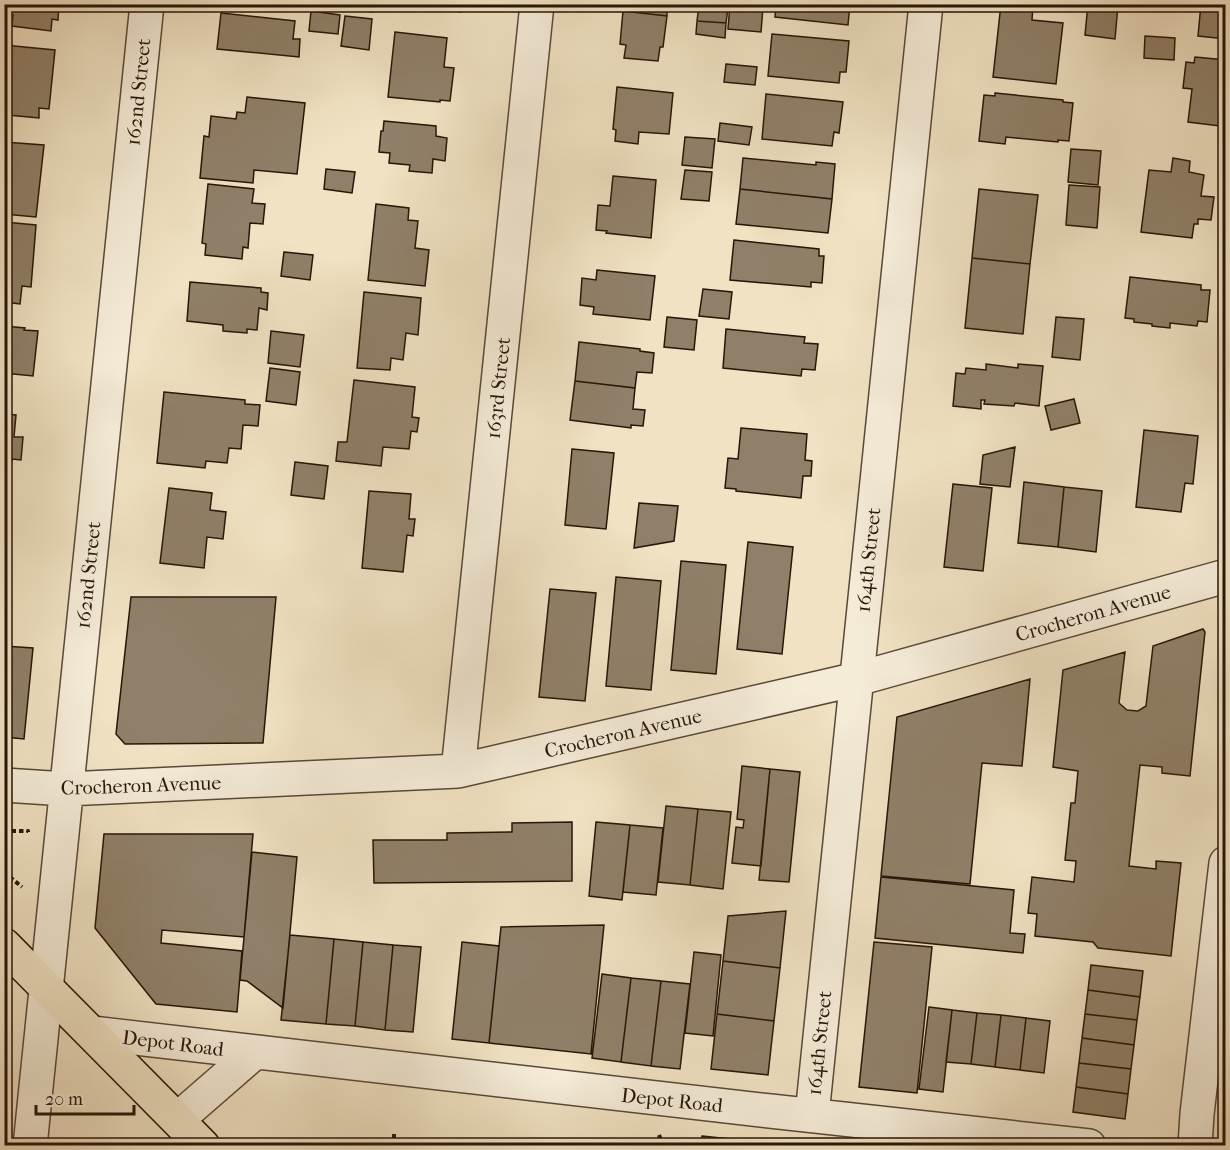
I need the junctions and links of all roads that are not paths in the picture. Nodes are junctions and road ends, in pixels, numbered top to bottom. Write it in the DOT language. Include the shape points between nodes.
graph roads {
  1 [pos="147,4"];
  2 [pos="537,4"];
  3 [pos="926,4"];
  4 [pos="1226,576"];
  5 [pos="857,679"];
  6 [pos="458,771"];
  7 [pos="4,785"];
  8 [pos="66,789"];
  9 [pos="1226,863"];
  10 [pos="4,945"];
  11 [pos="46,987"];
  12 [pos="92,1033"];
  13 [pos="255,1052"];
  14 [pos="812,1115"];
  15 [pos="178,1119"];
  16 [pos="30,1146"];
  17 [pos="204,1146"];
  18 [pos="1089,1146"];
  19 [pos="1195,1146"];
  1 -- 8 [label="street, 162nd Street"];
  2 -- 6 [label="street, 163rd Street"];
  3 -- 5 [label="street, 164th Street"];
  4 -- 5 [label="street, Crocheron Avenue"];
  5 -- 6 [label="street, Crocheron Avenue"];
  5 -- 14 [label="street, 164th Street"];
  6 -- 8 [label="street, Crocheron Avenue"];
  7 -- 8 [label="street, Crocheron Avenue"];
  8 -- 11 [label="street, 162nd Street"];
  9 -- 19 [label="street"];
  10 -- 11 [label="main road"];
  11 -- 12 [label="main road"];
  11 -- 16 [label="street, 162nd Street"];
  12 -- 13 [label="street, Depot Road"];
  12 -- 15 [label="main road"];
  13 -- 14 [label="street, Depot Road"];
  13 -- 15 [label="street, Depot Road"];
  14 -- 18 [label="street, Depot Road"];
  15 -- 17 [label="main road"];
}
